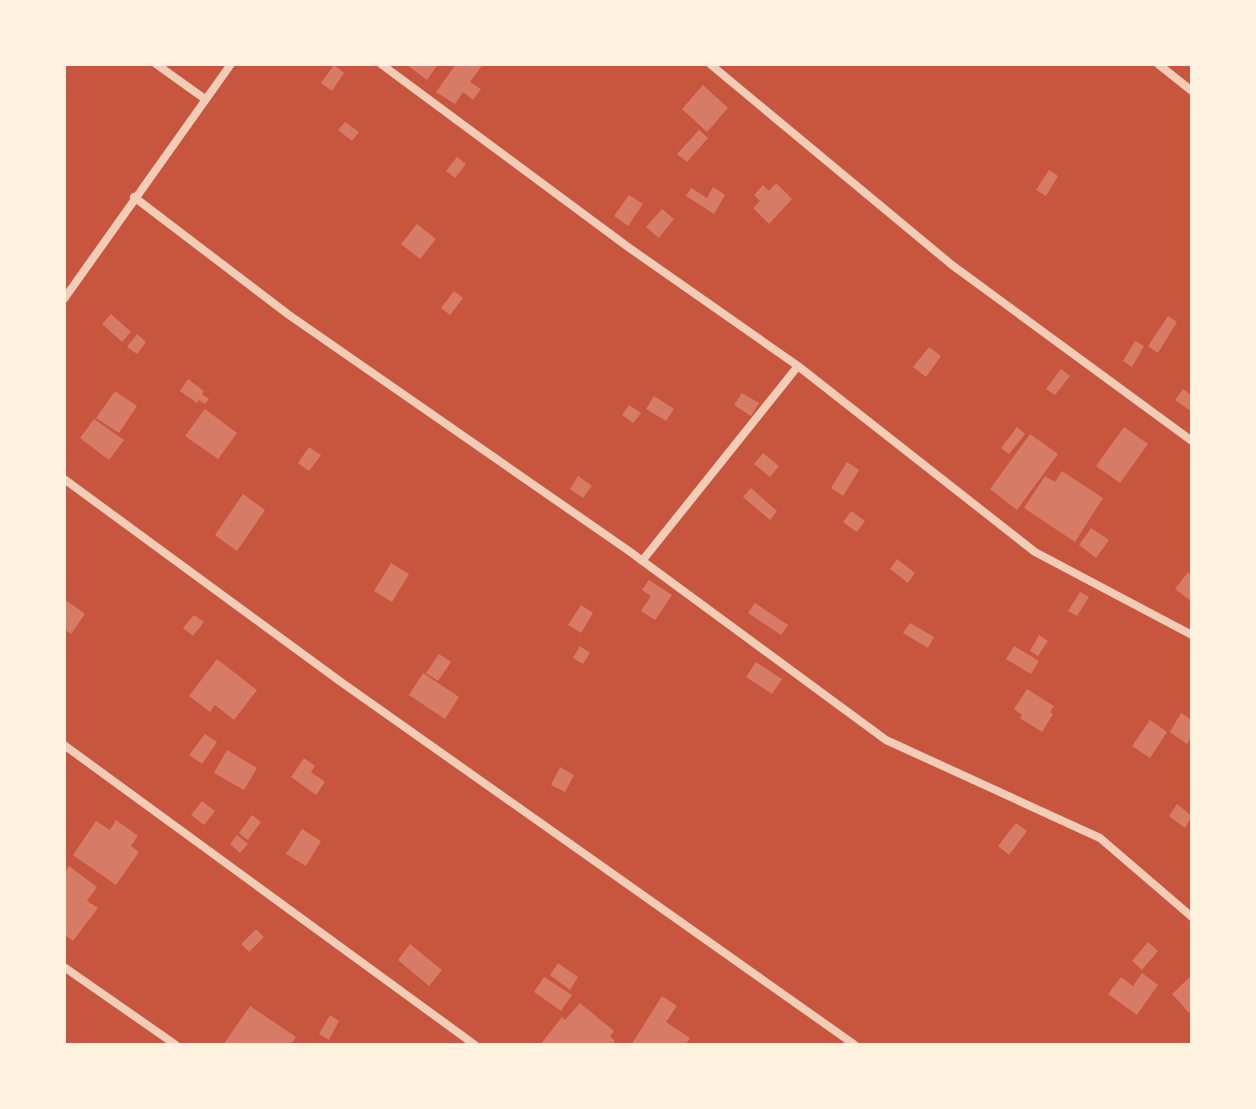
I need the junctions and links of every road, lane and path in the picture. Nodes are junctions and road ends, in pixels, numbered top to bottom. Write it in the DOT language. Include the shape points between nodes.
graph roads {
  1 [pos="156,64"];
  2 [pos="231,64"];
  3 [pos="381,64"];
  4 [pos="710,64"];
  5 [pos="1158,64"];
  6 [pos="1192,91"];
  7 [pos="205,99"];
  8 [pos="134,197"];
  9 [pos="64,299"];
  10 [pos="798,366"];
  11 [pos="1192,441"];
  12 [pos="64,479"];
  13 [pos="642,561"];
  14 [pos="1192,635"];
  15 [pos="64,745"];
  16 [pos="1192,917"];
  17 [pos="64,967"];
  18 [pos="176,1045"];
  19 [pos="475,1045"];
  20 [pos="855,1045"];
  1 -- 7 [label="street"];
  2 -- 7 [label="street"];
  3 -- 10 [label="street"];
  4 -- 11 [label="street" via="952,265"];
  5 -- 6 [label="street"];
  7 -- 8 [label="street"];
  8 -- 9 [label="street"];
  8 -- 13 [label="street" via="289,315"];
  10 -- 13 [label="street"];
  10 -- 14 [label="street" via="1035,552"];
  12 -- 20 [label="street"];
  13 -- 16 [label="street" via="886,740 1100,838"];
  15 -- 19 [label="street"];
  17 -- 18 [label="street"];
}
